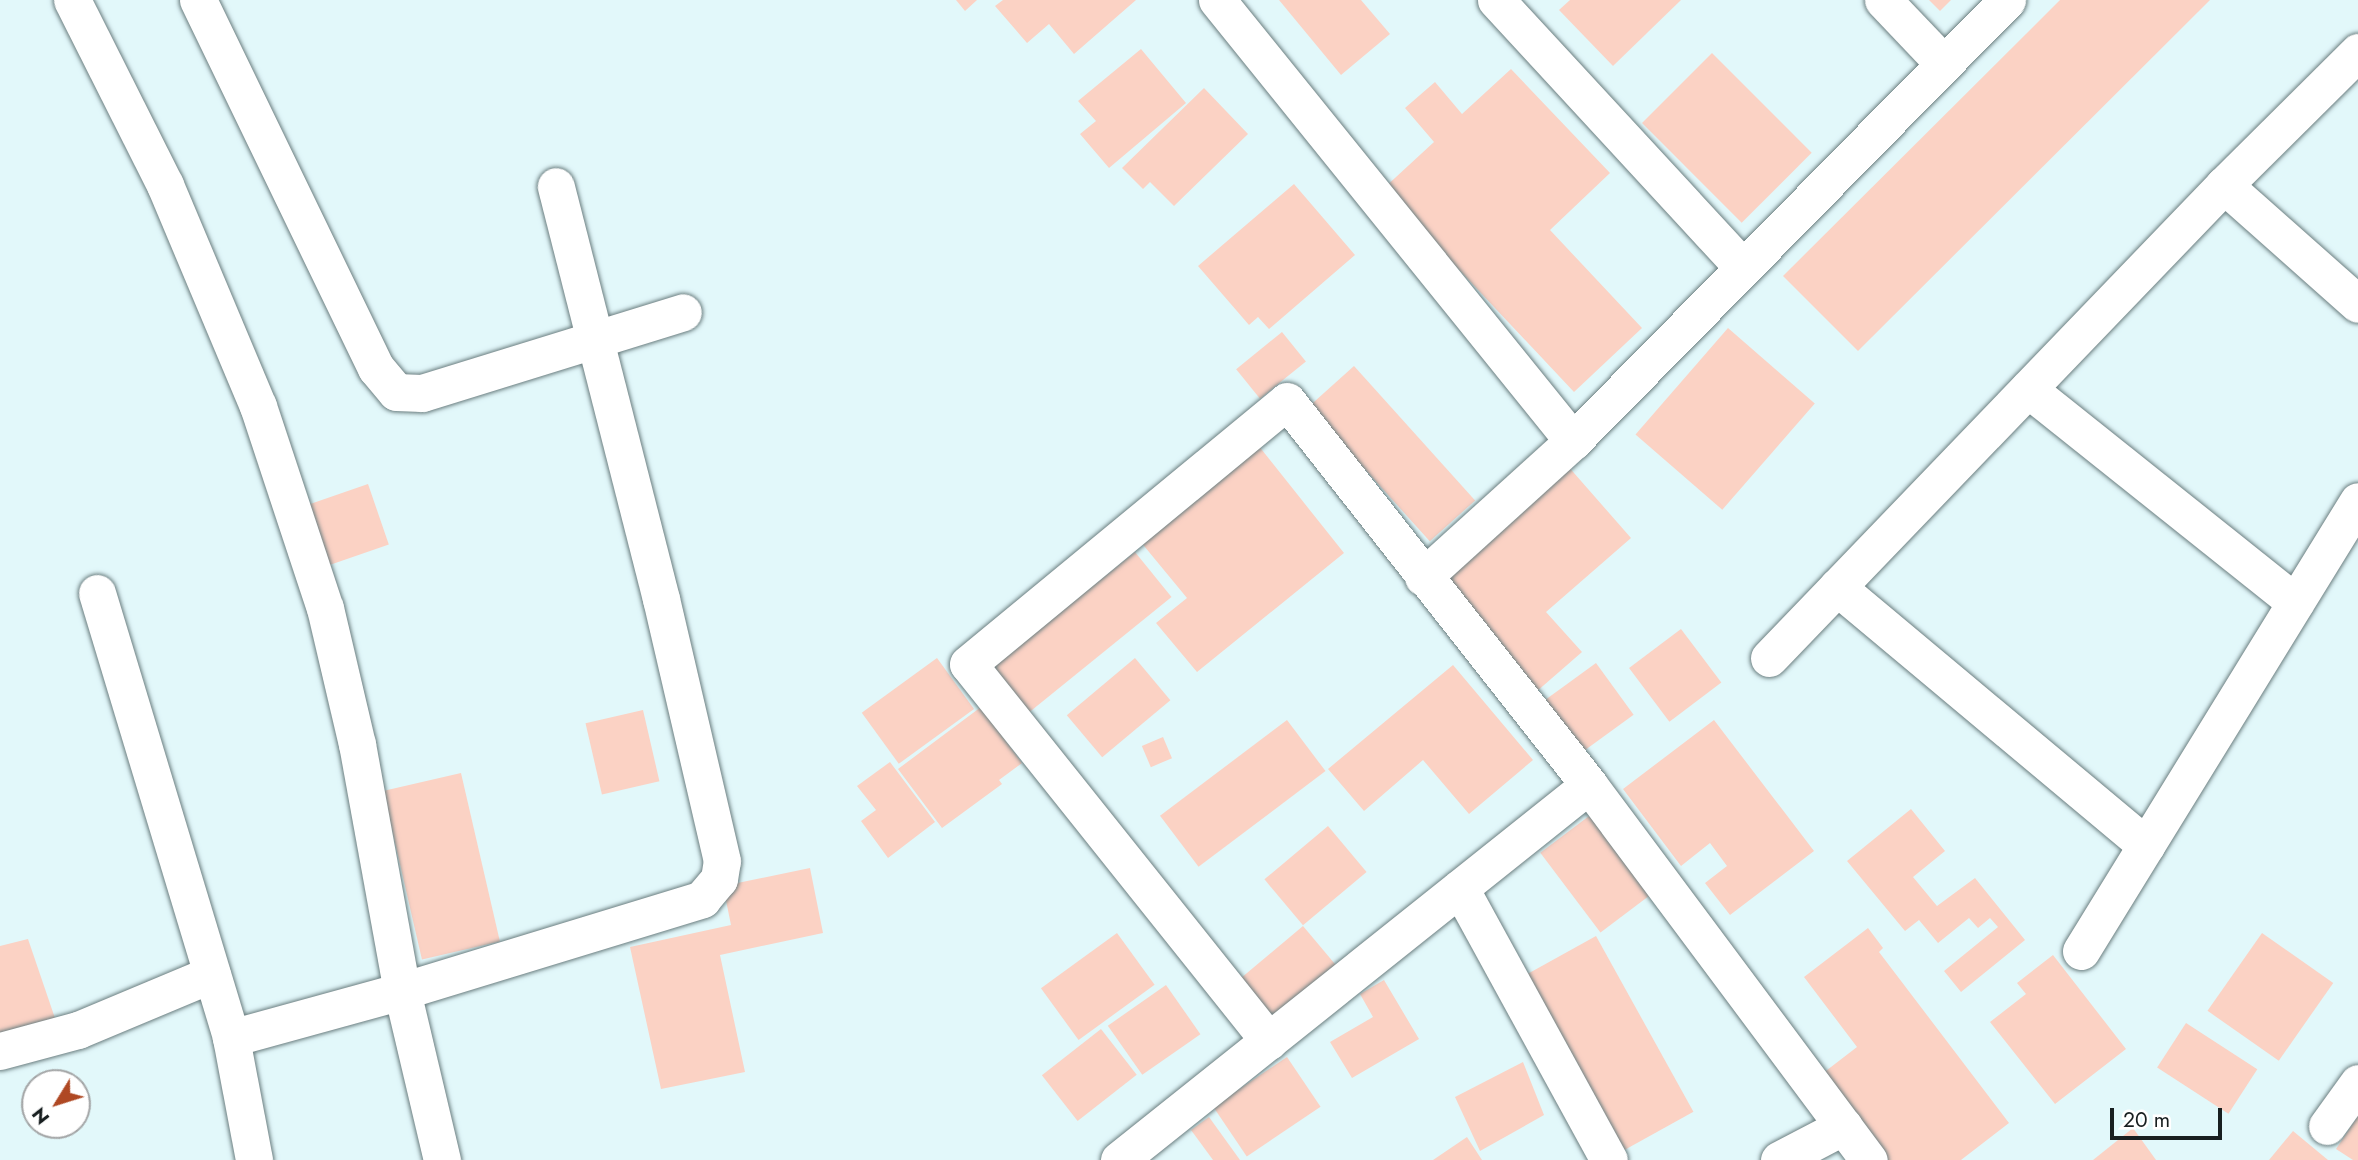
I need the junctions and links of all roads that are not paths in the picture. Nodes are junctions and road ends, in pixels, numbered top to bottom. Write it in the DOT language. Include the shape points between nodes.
graph roads {
  1 [pos="72,0"];
  2 [pos="198,0"];
  3 [pos="1217,0"];
  4 [pos="1496,0"];
  5 [pos="1883,0"];
  6 [pos="2007,0"];
  7 [pos="2358,52"];
  8 [pos="1944,64"];
  9 [pos="2224,185"];
  10 [pos="556,186"];
  11 [pos="1741,267"];
  12 [pos="2358,304"];
  13 [pos="683,312"];
  14 [pos="594,340"];
  15 [pos="2028,389"];
  16 [pos="1573,441"];
  17 [pos="2358,501"];
  18 [pos="1423,577"];
  19 [pos="1837,587"];
  20 [pos="97,593"];
  21 [pos="2295,602"];
  22 [pos="1769,658"];
  23 [pos="1589,785"];
  24 [pos="2146,845"];
  25 [pos="1460,888"];
  26 [pos="2081,951"];
  27 [pos="212,974"];
  28 [pos="402,991"];
  29 [pos="231,1038"];
  30 [pos="1269,1041"];
  31 [pos="0,1052"];
  32 [pos="2358,1083"];
  33 [pos="1844,1126"];
  34 [pos="2327,1126"];
  35 [pos="1120,1159"];
  36 [pos="254,1160"];
  37 [pos="442,1160"];
  38 [pos="1609,1160"];
  39 [pos="1779,1160"];
  40 [pos="1869,1160"];
  1 -- 28 [label="street" via="165,185 258,406 325,608 357,744"];
  2 -- 14 [label="street" via="376,368 396,392 422,393"];
  3 -- 16 [label="street"];
  4 -- 11 [label="street"];
  5 -- 8 [label="street"];
  6 -- 8 [label="street"];
  7 -- 9 [label="street"];
  8 -- 11 [label="street"];
  9 -- 12 [label="street"];
  9 -- 15 [label="street"];
  10 -- 14 [label="street"];
  11 -- 16 [label="street"];
  13 -- 14 [label="street"];
  14 -- 28 [label="street" via="722,861 719,879 702,899"];
  15 -- 19 [label="street"];
  15 -- 21 [label="street"];
  16 -- 18 [label="street"];
  17 -- 21 [label="street"];
  18 -- 23 [label="street"];
  18 -- 30 [label="street" via="1287,401 968,664"];
  19 -- 22 [label="street"];
  19 -- 24 [label="street"];
  20 -- 27 [label="street"];
  21 -- 24 [label="street"];
  23 -- 25 [label="street"];
  23 -- 33 [label="street"];
  24 -- 26 [label="street"];
  25 -- 30 [label="street"];
  25 -- 38 [label="street"];
  27 -- 29 [label="street"];
  27 -- 31 [label="street" via="78,1030"];
  28 -- 29 [label="street"];
  28 -- 37 [label="street"];
  29 -- 36 [label="street"];
  30 -- 35 [label="street"];
  32 -- 34 [label="street"];
  33 -- 39 [label="street"];
  33 -- 40 [label="street"];
}
